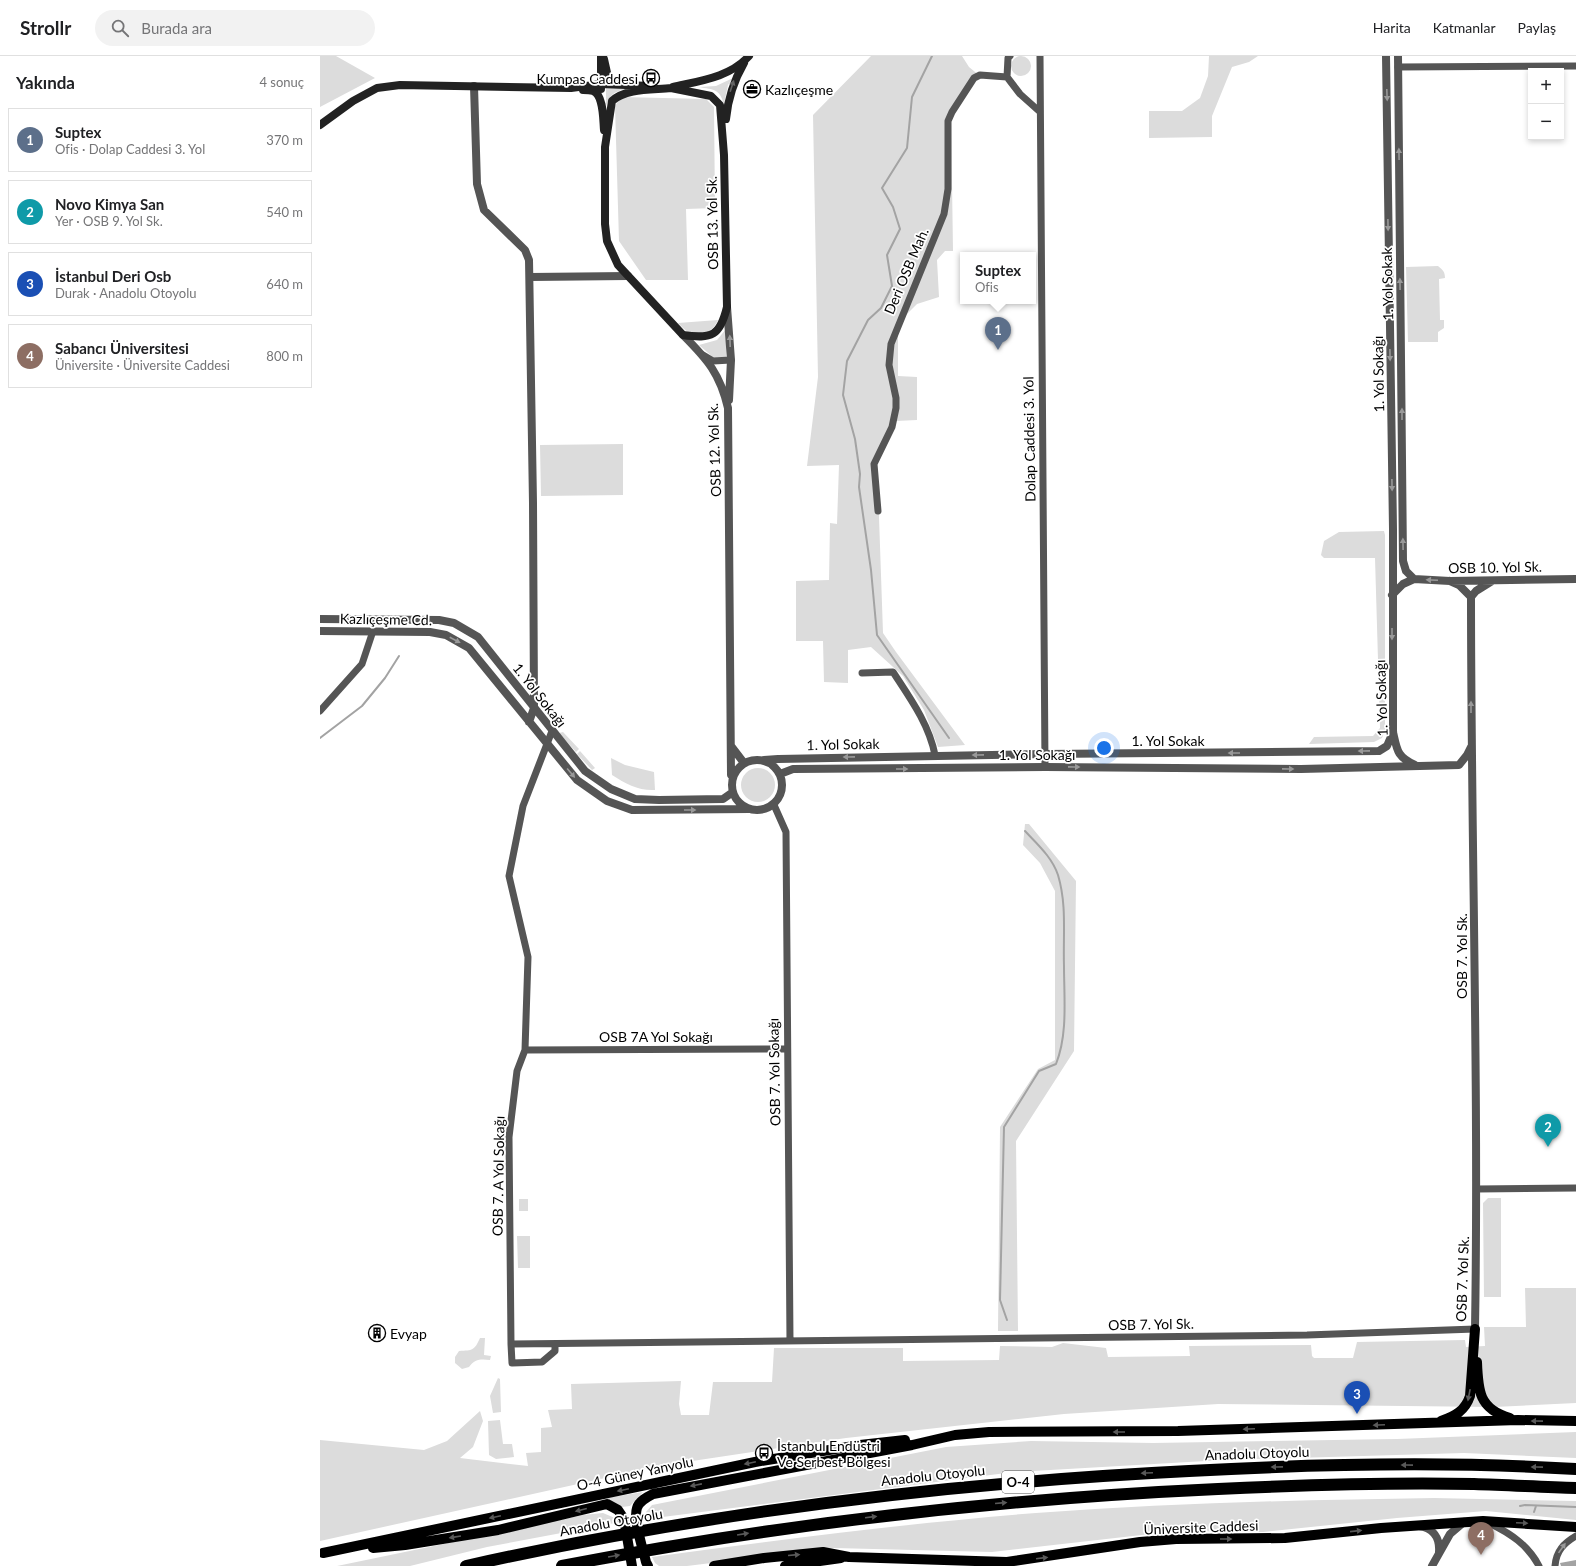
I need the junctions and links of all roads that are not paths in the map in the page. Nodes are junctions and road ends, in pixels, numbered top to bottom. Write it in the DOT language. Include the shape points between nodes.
graph roads {
  1 [pos="602,56"];
  2 [pos="1010,56"];
  3 [pos="1040,56"];
  4 [pos="1386,56"];
  5 [pos="1398,56"];
  6 [pos="747,59"];
  7 [pos="1576,66"];
  8 [pos="1398,67"];
  9 [pos="1386,68"];
  10 [pos="601,72"];
  11 [pos="1007,77"];
  12 [pos="601,84"];
  13 [pos="621,85"];
  14 [pos="474,86"];
  15 [pos="590,86"];
  16 [pos="570,88"];
  17 [pos="671,88"];
  18 [pos="600,101"];
  19 [pos="1039,111"];
  20 [pos="320,125"];
  21 [pos="724,138"];
  22 [pos="605,147"];
  23 [pos="628,276"];
  24 [pos="530,277"];
  25 [pos="727,307"];
  26 [pos="683,335"];
  27 [pos="703,355"];
  28 [pos="731,360"];
  29 [pos="728,408"];
  30 [pos="878,511"];
  31 [pos="1393,528"];
  32 [pos="1403,528"];
  33 [pos="1414,579"];
  34 [pos="1576,579"];
  35 [pos="1493,580"];
  36 [pos="1450,581"];
  37 [pos="1392,595"];
  38 [pos="1471,597"];
  39 [pos="320,619"];
  40 [pos="320,631"];
  41 [pos="373,631"];
  42 [pos="862,673"];
  43 [pos="534,708"];
  44 [pos="320,711"];
  45 [pos="530,722"];
  46 [pos="552,731"];
  47 [pos="1393,732"];
  48 [pos="546,743"];
  49 [pos="731,746"];
  50 [pos="1471,746"];
  51 [pos="1045,754"];
  52 [pos="935,755"];
  53 [pos="764,760"];
  54 [pos="744,763"];
  55 [pos="1415,765"];
  56 [pos="1459,765"];
  57 [pos="1045,767"];
  58 [pos="780,774"];
  59 [pos="733,777"];
  60 [pos="1472,778"];
  61 [pos="733,792"];
  62 [pos="774,805"];
  63 [pos="749,809"];
  64 [pos="787,1049"];
  65 [pos="526,1050"];
  66 [pos="1576,1188"];
  67 [pos="1477,1190"];
  68 [pos="1475,1329"];
  69 [pos="790,1341"];
  70 [pos="512,1344"];
  71 [pos="555,1344"];
  72 [pos="1518,1420"];
  73 [pos="1576,1421"];
  74 [pos="1432,1424"];
  75 [pos="955,1435"];
  76 [pos="1576,1469"];
  77 [pos="1576,1488"];
  78 [pos="1483,1521"];
  79 [pos="1464,1522"];
  80 [pos="1413,1526"];
  81 [pos="1576,1527"];
  82 [pos="1576,1536"];
  83 [pos="321,1553"];
  84 [pos="1438,1554"];
  85 [pos="849,1557"];
  86 [pos="466,1566"];
  87 [pos="562,1566"];
  88 [pos="632,1566"];
  89 [pos="648,1566"];
  90 [pos="714,1566"];
  91 [pos="785,1566"];
  92 [pos="1432,1566"];
  93 [pos="1539,1566"];
  94 [pos="1555,1566"];
  1 -- 10 [label="main road"];
  1 -- 13 [label="main road" via="608,77"];
  2 -- 11 [label="street"];
  3 -- 19 [label="street, Dolap Caddesi 3. Yol"];
  4 -- 9 [label="street, 1. Yol Sokağı"];
  5 -- 8 [label="street, 1. Yol Sokak"];
  6 -- 17 [label="main road" via="711,78"];
  21 -- 6 [label="main road, one-way" via="728,96"];
  7 -- 8 [label="street"];
  8 -- 9 [label="street"];
  32 -- 8 [label="street, 1. Yol Sokak, one-way"];
  9 -- 31 [label="street, 1. Yol Sokağı, one-way"];
  10 -- 12 [label="main road"];
  10 -- 15 [label="street" via="599,80"];
  11 -- 19 [label="street" via="1020,94"];
  11 -- 30 [label="street, Deri OSB Mah." via="980,75 974,78 948,121 948,189 944,214 891,344 889,365 896,408 892,426 874,464"];
  12 -- 13 [label="main road"];
  12 -- 15 [label="main road"];
  12 -- 18 [label="main road"];
  13 -- 17 [label="main road"];
  14 -- 16 [label="main road"];
  14 -- 20 [label="main road" via="400,85 378,88 353,101"];
  14 -- 24 [label="street" via="477,184 484,210 525,250 529,260"];
  15 -- 16 [label="main road"];
  16 -- 18 [label="main road" via="593,91 598,94"];
  17 -- 21 [label="main road" via="705,94 716,99 722,113"];
  17 -- 22 [label="main road" via="616,97 610,107"];
  18 -- 22 [label="main road"];
  19 -- 51 [label="street, Dolap Caddesi 3. Yol"];
  21 -- 25 [label="main road, OSB 13. Yol Sk."];
  22 -- 23 [label="main road, OSB 12. Yol Sk." via="604,210 607,241 614,260"];
  23 -- 24 [label="street"];
  23 -- 26 [label="main road, OSB 12. Yol Sk."];
  24 -- 43 [label="street"];
  25 -- 26 [label="main road, OSB 13. Yol Sk." via="723,323 715,334 698,337"];
  28 -- 25 [label="street, one-way"];
  26 -- 27 [label="street, OSB 12. Yol Sk."];
  27 -- 28 [label="street" via="713,361"];
  27 -- 29 [label="street, OSB 12. Yol Sk." via="723,386"];
  28 -- 29 [label="street"];
  29 -- 49 [label="street, OSB 12. Yol Sk."];
  31 -- 32 [label="street"];
  31 -- 37 [label="street, 1. Yol Sokağı"];
  33 -- 32 [label="street, 1. Yol Sokak, one-way" via="1406,571 1403,561"];
  36 -- 33 [label="street, OSB 10. Yol Sk., one-way"];
  33 -- 37 [label="street" via="1403,584"];
  34 -- 35 [label="street, OSB 10. Yol Sk."];
  35 -- 36 [label="street, OSB 10. Yol Sk."];
  35 -- 38 [label="street"];
  36 -- 38 [label="street" via="1459,585"];
  37 -- 47 [label="street, 1. Yol Sokağı, one-way"];
  50 -- 38 [label="street, OSB 7. Yol Sk., one-way"];
  39 -- 43 [label="street, 1. Yol Sokağı" via="439,620 454,623 478,637"];
  40 -- 41 [label="street, Kazlıçeşme Cd."];
  41 -- 44 [label="street" via="362,664"];
  41 -- 45 [label="street, Kazlıçeşme Cd., one-way" via="430,632 446,635 469,648"];
  42 -- 52 [label="street" via="893,672 919,711"];
  43 -- 45 [label="street"];
  43 -- 46 [label="street, 1. Yol Sokağı"];
  45 -- 48 [label="street, Kazlıçeşme Cd."];
  46 -- 48 [label="street, OSB 7. A Yol Sokağı"];
  46 -- 61 [label="street, 1. Yol Sokağı" via="585,771 611,789 635,799 723,799"];
  47 -- 51 [label="street, 1. Yol Sokak, one-way" via="1387,746 1379,751"];
  47 -- 55 [label="street, 1. Yol Sokağı" via="1397,751 1405,760"];
  48 -- 63 [label="street, one-way" via="578,780 607,801 632,810"];
  48 -- 65 [label="street, OSB 7. A Yol Sokağı" via="523,806 509,876 528,958"];
  49 -- 54 [label="street"];
  49 -- 59 [label="street, OSB 12. Yol Sk."];
  50 -- 56 [label="street"];
  50 -- 60 [label="street, OSB 7. Yol Sk."];
  51 -- 52 [label="street, 1. Yol Sokak, one-way"];
  51 -- 57 [label="street, Dolap Caddesi 3. Yol"];
  52 -- 53 [label="street, 1. Yol Sokak, one-way"];
  53 -- 54 [label="street"];
  53 -- 58 [label="street"];
  54 -- 59 [label="street"];
  55 -- 56 [label="street"];
  57 -- 55 [label="street, 1. Yol Sokağı, one-way" via="1301,770"];
  56 -- 60 [label="street"];
  58 -- 57 [label="street, 1. Yol Sokağı, one-way" via="793,769"];
  58 -- 62 [label="street" via="782,790"];
  59 -- 61 [label="street"];
  60 -- 67 [label="street, OSB 7. Yol Sk."];
  61 -- 63 [label="street" via="736,799"];
  62 -- 63 [label="street" via="766,809"];
  62 -- 64 [label="street, OSB 7. Yol Sokağı" via="786,832"];
  64 -- 65 [label="street, OSB 7A Yol Sokağı"];
  64 -- 69 [label="street, OSB 7. Yol Sokağı"];
  65 -- 70 [label="street, OSB 7. A Yol Sokağı" via="517,1071 509,1137"];
  66 -- 67 [label="street"];
  67 -- 68 [label="street, OSB 7. Yol Sk."];
  68 -- 69 [label="street, OSB 7. Yol Sk." via="1307,1335"];
  68 -- 72 [label="main road" via="1478,1381 1482,1397 1492,1410"];
  68 -- 74 [label="main road, one-way" via="1470,1396 1458,1413"];
  69 -- 71 [label="street"];
  70 -- 71 [label="street"];
  70 -- 71 [label="street, OSB 7. A Yol Sokağı" via="512,1363 542,1362 555,1350"];
  73 -- 72 [label="main road, one-way"];
  72 -- 74 [label="main road"];
  74 -- 75 [label="main road, one-way" via="1178,1431 989,1432"];
  75 -- 83 [label="main road, O-4 Güney Yanyolu, one-way" via="860,1445 755,1462"];
  75 -- 89 [label="main road, one-way" via="653,1494 637,1508 637,1520"];
  76 -- 86 [label="highway, Anadolu Otoyolu / O-4, one-way" via="1398,1465 1274,1467 995,1484 855,1499 698,1522 585,1541"];
  87 -- 77 [label="highway, O-4, one-way" via="756,1532 917,1511 1038,1500 1285,1486 1473,1484"];
  78 -- 79 [label="main road, Üniversite Caddesi"];
  78 -- 81 [label="main road, Üniversite Caddesi, one-way"];
  78 -- 93 [label="street" via="1507,1532 1526,1546"];
  79 -- 80 [label="main road, Üniversite Caddesi"];
  79 -- 84 [label="street" via="1450,1534"];
  80 -- 84 [label="street" via="1432,1530 1440,1545"];
  85 -- 80 [label="main road, Üniversite Caddesi, one-way" via="1008,1562 1162,1540 1285,1538"];
  94 -- 82 [label="street, one-way" via="1561,1547"];
  88 -- 83 [label="main road, one-way" via="624,1519 618,1510 607,1504 498,1530 405,1545"];
  84 -- 92 [label="street"];
  90 -- 85 [label="main road, one-way" via="823,1552"];
  85 -- 91 [label="main road"];
}
